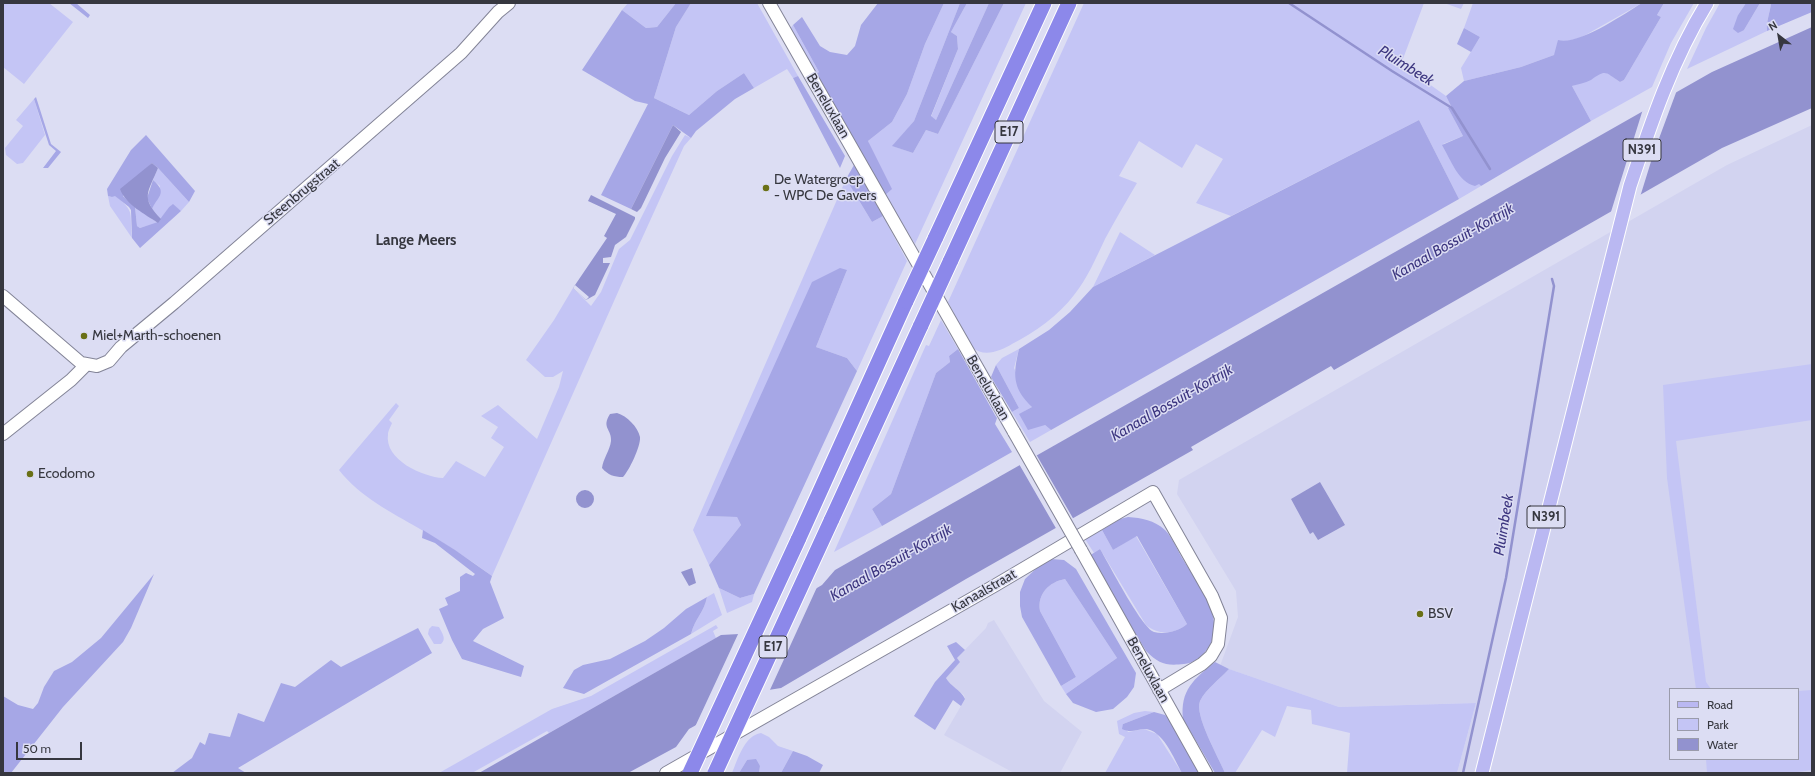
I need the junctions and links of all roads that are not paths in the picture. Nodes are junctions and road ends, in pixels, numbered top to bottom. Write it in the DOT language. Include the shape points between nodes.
graph roads {
  1 [pos="509,3"];
  2 [pos="769,3"];
  3 [pos="1044,3"];
  4 [pos="1069,3"];
  5 [pos="1707,3"];
  6 [pos="3,296"];
  7 [pos="86,365"];
  8 [pos="3,434"];
  9 [pos="1159,690"];
  10 [pos="666,773"];
  11 [pos="690,773"];
  12 [pos="715,773"];
  13 [pos="1206,773"];
  14 [pos="1482,773"];
  1 -- 7 [label="street, Steenbrugstraat" via="461,53 121,347 109,361 97,366"];
  2 -- 9 [label="street, Beneluxlaan, bridge"];
  3 -- 11 [label="highway, E17, bridge"];
  4 -- 12 [label="highway, E17, bridge"];
  5 -- 14 [label="main road, N391" via="1685,42 1654,113 1630,186"];
  6 -- 7 [label="street"];
  7 -- 8 [label="street"];
  9 -- 10 [label="street, Kanaalstraat" via="1211,656 1218,644 1221,618 1212,596 1153,492"];
  9 -- 13 [label="street, Beneluxlaan"];
}
